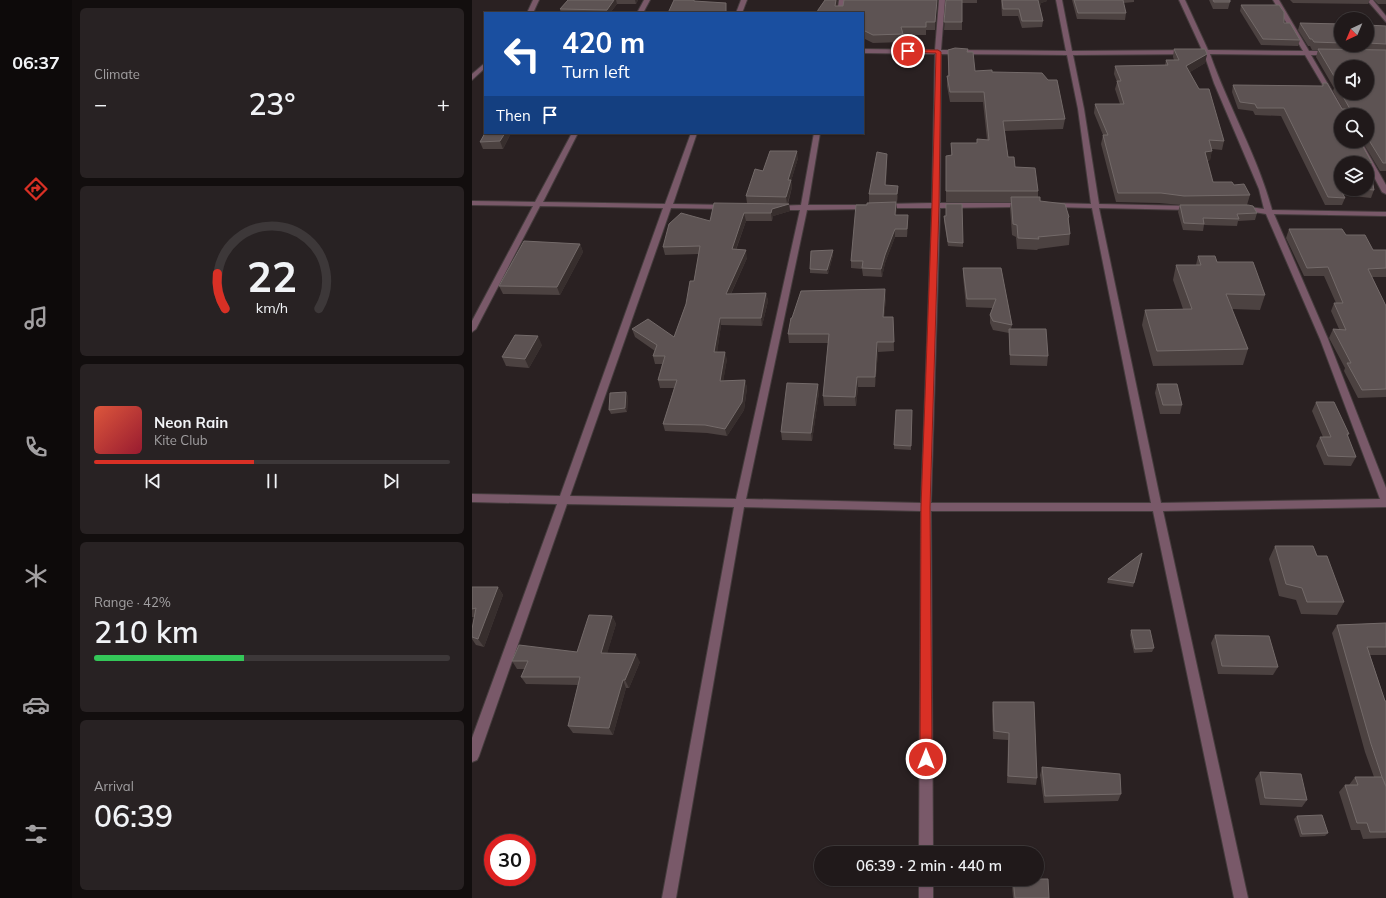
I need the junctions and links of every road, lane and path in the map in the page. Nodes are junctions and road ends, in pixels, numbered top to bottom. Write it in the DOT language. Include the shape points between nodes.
graph roads {
  1 [pos="536,0"];
  2 [pos="647,0"];
  3 [pos="744,0"];
  4 [pos="842,0"];
  5 [pos="942,0"];
  6 [pos="1059,0"];
  7 [pos="1182,0"];
  8 [pos="1276,0"];
  9 [pos="1370,0"];
  10 [pos="530,12"];
  11 [pos="641,12"];
  12 [pos="739,12"];
  13 [pos="840,12"];
  14 [pos="1386,20"];
  15 [pos="864,51"];
  16 [pos="938,52"];
  17 [pos="1206,52"];
  18 [pos="1307,52"];
  19 [pos="1069,53"];
  20 [pos="1339,53"];
  21 [pos="484,67"];
  22 [pos="472,78"];
  23 [pos="1339,108"];
  24 [pos="574,134"];
  25 [pos="694,134"];
  26 [pos="817,134"];
  27 [pos="1362,148"];
  28 [pos="1386,192"];
  29 [pos="472,203"];
  30 [pos="537,205"];
  31 [pos="936,205"];
  32 [pos="1031,205"];
  33 [pos="1047,205"];
  34 [pos="1095,205"];
  35 [pos="668,207"];
  36 [pos="732,207"];
  37 [pos="764,208"];
  38 [pos="804,208"];
  39 [pos="1202,208"];
  40 [pos="1231,208"];
  41 [pos="1269,212"];
  42 [pos="1386,214"];
  43 [pos="472,329"];
  44 [pos="472,498"];
  45 [pos="564,500"];
  46 [pos="1386,502"];
  47 [pos="740,503"];
  48 [pos="926,507"];
  49 [pos="1157,508"];
  50 [pos="472,756"];
  51 [pos="926,846"];
  52 [pos="926,886"];
  53 [pos="669,898"];
  54 [pos="926,898"];
  55 [pos="1241,898"];
  1 -- 10 [label="street"];
  2 -- 11 [label="street"];
  3 -- 12 [label="street"];
  4 -- 13 [label="street"];
  5 -- 16 [label="street"];
  6 -- 19 [label="street"];
  7 -- 17 [label="street"];
  8 -- 18 [label="street"];
  9 -- 14 [label="street"];
  15 -- 16 [label="street"];
  16 -- 19 [label="street"];
  16 -- 31 [label="street"];
  17 -- 18 [label="street"];
  17 -- 19 [label="street"];
  17 -- 41 [label="street" via="1263,189"];
  18 -- 20 [label="street"];
  18 -- 23 [label="street"];
  19 -- 34 [label="street" via="1082,109"];
  21 -- 22 [label="street"];
  24 -- 30 [label="street"];
  25 -- 35 [label="street"];
  26 -- 38 [label="street"];
  27 -- 28 [label="street"];
  29 -- 30 [label="street"];
  30 -- 35 [label="street"];
  30 -- 43 [label="street"];
  31 -- 32 [label="street"];
  31 -- 38 [label="street"];
  31 -- 48 [label="street"];
  33 -- 34 [label="street"];
  34 -- 39 [label="street"];
  34 -- 49 [label="street"];
  35 -- 36 [label="street"];
  35 -- 45 [label="street"];
  37 -- 38 [label="street"];
  38 -- 47 [label="street"];
  40 -- 41 [label="street"];
  41 -- 42 [label="street"];
  41 -- 46 [label="street" via="1324,339"];
  44 -- 45 [label="street"];
  45 -- 47 [label="street"];
  45 -- 50 [label="street"];
  46 -- 49 [label="street"];
  47 -- 48 [label="street"];
  47 -- 53 [label="street"];
  48 -- 49 [label="street"];
  48 -- 51 [label="street"];
  49 -- 55 [label="street"];
  52 -- 54 [label="street"];
}
